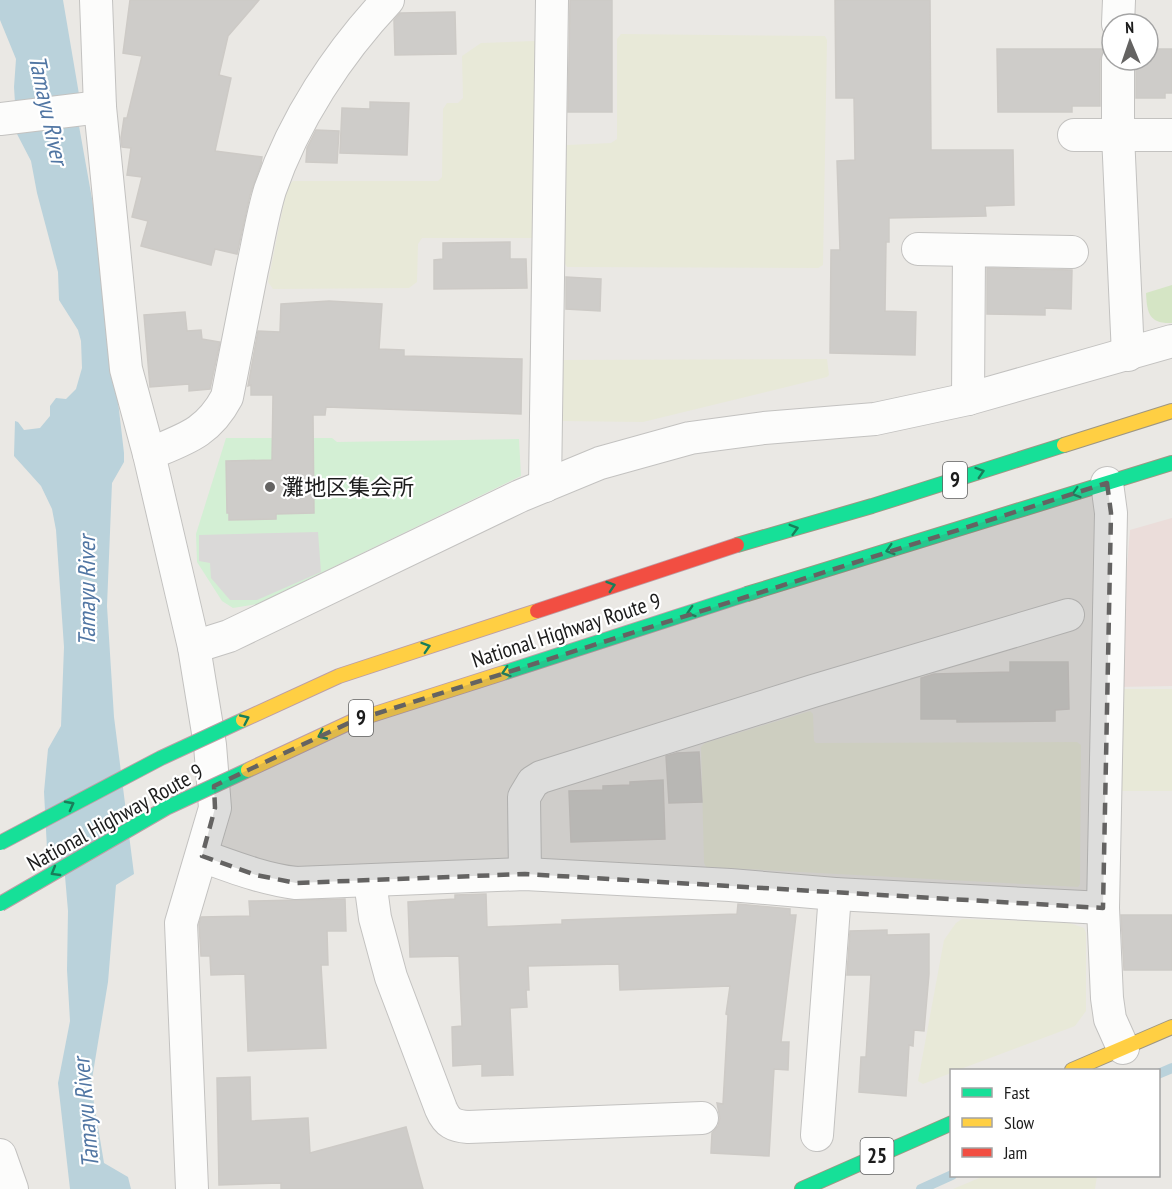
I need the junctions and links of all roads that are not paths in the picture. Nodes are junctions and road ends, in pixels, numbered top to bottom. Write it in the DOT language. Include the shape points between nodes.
graph roads {
  1 [pos="96,0"];
  2 [pos="388,0"];
  3 [pos="552,0"];
  4 [pos="1118,72"];
  5 [pos="92,108"];
  6 [pos="0,119"];
  7 [pos="1074,135"];
  8 [pos="1118,135"];
  9 [pos="1172,135"];
  10 [pos="918,249"];
  11 [pos="969,250"];
  12 [pos="1072,252"];
  13 [pos="1172,341"];
  14 [pos="1128,355"];
  15 [pos="968,399"];
  16 [pos="1172,411"];
  17 [pos="149,454"];
  18 [pos="1172,463"];
  19 [pos="1107,483"];
  20 [pos="545,486"];
  21 [pos="1068,615"];
  22 [pos="195,646"];
  23 [pos="0,843"];
  24 [pos="202,856"];
  25 [pos="525,874"];
  26 [pos="370,881"];
  27 [pos="835,894"];
  28 [pos="0,904"];
  29 [pos="1104,908"];
  30 [pos="1172,1027"];
  31 [pos="1123,1048"];
  32 [pos="1076,1069"];
  33 [pos="702,1118"];
  34 [pos="950,1123"];
  35 [pos="817,1134"];
  36 [pos="0,1155"];
  37 [pos="12,1189"];
  38 [pos="192,1189"];
  39 [pos="802,1189"];
  1 -- 5 [label="street"];
  2 -- 17 [label="street" via="317,91 271,189 227,397 217,415 202,429"];
  3 -- 20 [label="street"];
  4 -- 8 [label="street"];
  5 -- 6 [label="street"];
  5 -- 17 [label="street" via="126,369"];
  7 -- 8 [label="street"];
  8 -- 9 [label="street"];
  8 -- 14 [label="street"];
  10 -- 11 [label="street"];
  11 -- 12 [label="street"];
  11 -- 15 [label="street"];
  13 -- 14 [label="street"];
  14 -- 15 [label="street"];
  15 -- 20 [label="street" via="875,419 690,438 600,463"];
  23 -- 16 [label="main road, National Highway Route 9 / 9, one-way, bridge" via="161,758 339,676 737,545"];
  17 -- 22 [label="street"];
  18 -- 19 [label="main road, National Highway Route 9 / 9"];
  19 -- 28 [label="main road, National Highway Route 9 / 9, one-way, bridge" via="353,721 166,808"];
  19 -- 29 [label="street" via="1111,513"];
  20 -- 22 [label="street" via="229,636"];
  21 -- 25 [label="street" via="541,777 524,797"];
  22 -- 24 [label="street" via="215,808"];
  24 -- 26 [label="street" via="275,881"];
  24 -- 38 [label="street" via="181,923"];
  25 -- 26 [label="street"];
  25 -- 27 [label="street"];
  26 -- 33 [label="street" via="375,918 391,977 441,1109 454,1126"];
  27 -- 29 [label="street"];
  27 -- 35 [label="street"];
  29 -- 31 [label="street" via="1107,998 1110,1019"];
  30 -- 31 [label="main road"];
  31 -- 32 [label="main road"];
  34 -- 39 [label="main road, 25"];
  36 -- 37 [label="street"];
}
